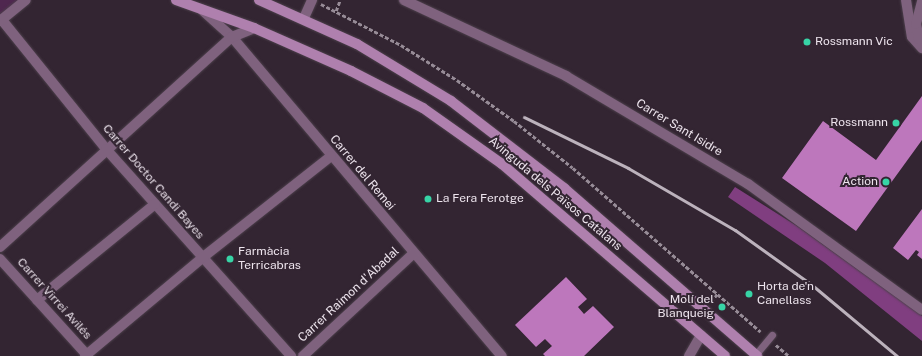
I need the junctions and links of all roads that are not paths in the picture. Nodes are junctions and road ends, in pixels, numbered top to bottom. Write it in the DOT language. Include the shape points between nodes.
graph roads {
  1 [pos="26,0"];
  2 [pos="176,0"];
  3 [pos="259,0"];
  4 [pos="404,0"];
  5 [pos="906,0"];
  6 [pos="922,1"];
  7 [pos="316,2"];
  8 [pos="200,8"];
  9 [pos="304,18"];
  10 [pos="1,21"];
  11 [pos="254,28"];
  12 [pos="232,37"];
  13 [pos="921,47"];
  14 [pos="106,149"];
  15 [pos="331,156"];
  16 [pos="155,204"];
  17 [pos="0,247"];
  18 [pos="414,253"];
  19 [pos="202,258"];
  20 [pos="0,259"];
  21 [pos="37,300"];
  22 [pos="922,310"];
  23 [pos="701,335"];
  24 [pos="770,337"];
  25 [pos="757,355"];
  26 [pos="87,356"];
  27 [pos="291,356"];
  28 [pos="303,356"];
  29 [pos="502,356"];
  30 [pos="689,356"];
  31 [pos="725,356"];
  1 -- 10 [label="street"];
  2 -- 8 [label="street, Avinguda dels Països Catalans"];
  3 -- 9 [label="street, Avinguda dels Països Catalans"];
  4 -- 22 [label="street, Carrer Sant Isidre" via="566,76 748,184"];
  5 -- 13 [label="street" via="912,38"];
  6 -- 13 [label="street" via="916,24"];
  7 -- 9 [label="street"];
  8 -- 11 [label="street, Avinguda dels Països Catalans"];
  8 -- 12 [label="street, Carrer del Remei"];
  9 -- 25 [label="street, Avinguda dels Països Catalans" via="357,44 451,101 512,146"];
  10 -- 14 [label="street, Carrer Doctor Candi Bayes"];
  11 -- 12 [label="street"];
  11 -- 23 [label="street, Avinguda dels Països Catalans" via="351,71 423,108 502,164"];
  12 -- 14 [label="street"];
  12 -- 15 [label="street, Carrer del Remei"];
  14 -- 16 [label="street, Carrer Doctor Candi Bayes"];
  14 -- 17 [label="street"];
  15 -- 18 [label="street, Carrer del Remei"];
  15 -- 19 [label="street"];
  16 -- 19 [label="street, Carrer Doctor Candi Bayes"];
  16 -- 21 [label="street"];
  18 -- 28 [label="street, Carrer Raimon d'Abadal"];
  18 -- 29 [label="street, Carrer del Remei"];
  19 -- 26 [label="street"];
  19 -- 27 [label="street, Carrer Doctor Candi Bayes"];
  20 -- 21 [label="street, Carrer Virrei Avilés"];
  21 -- 26 [label="street, Carrer Virrei Avilés"];
  23 -- 30 [label="street"];
  23 -- 31 [label="street, Avinguda dels Països Catalans"];
  24 -- 25 [label="lane"];
}
